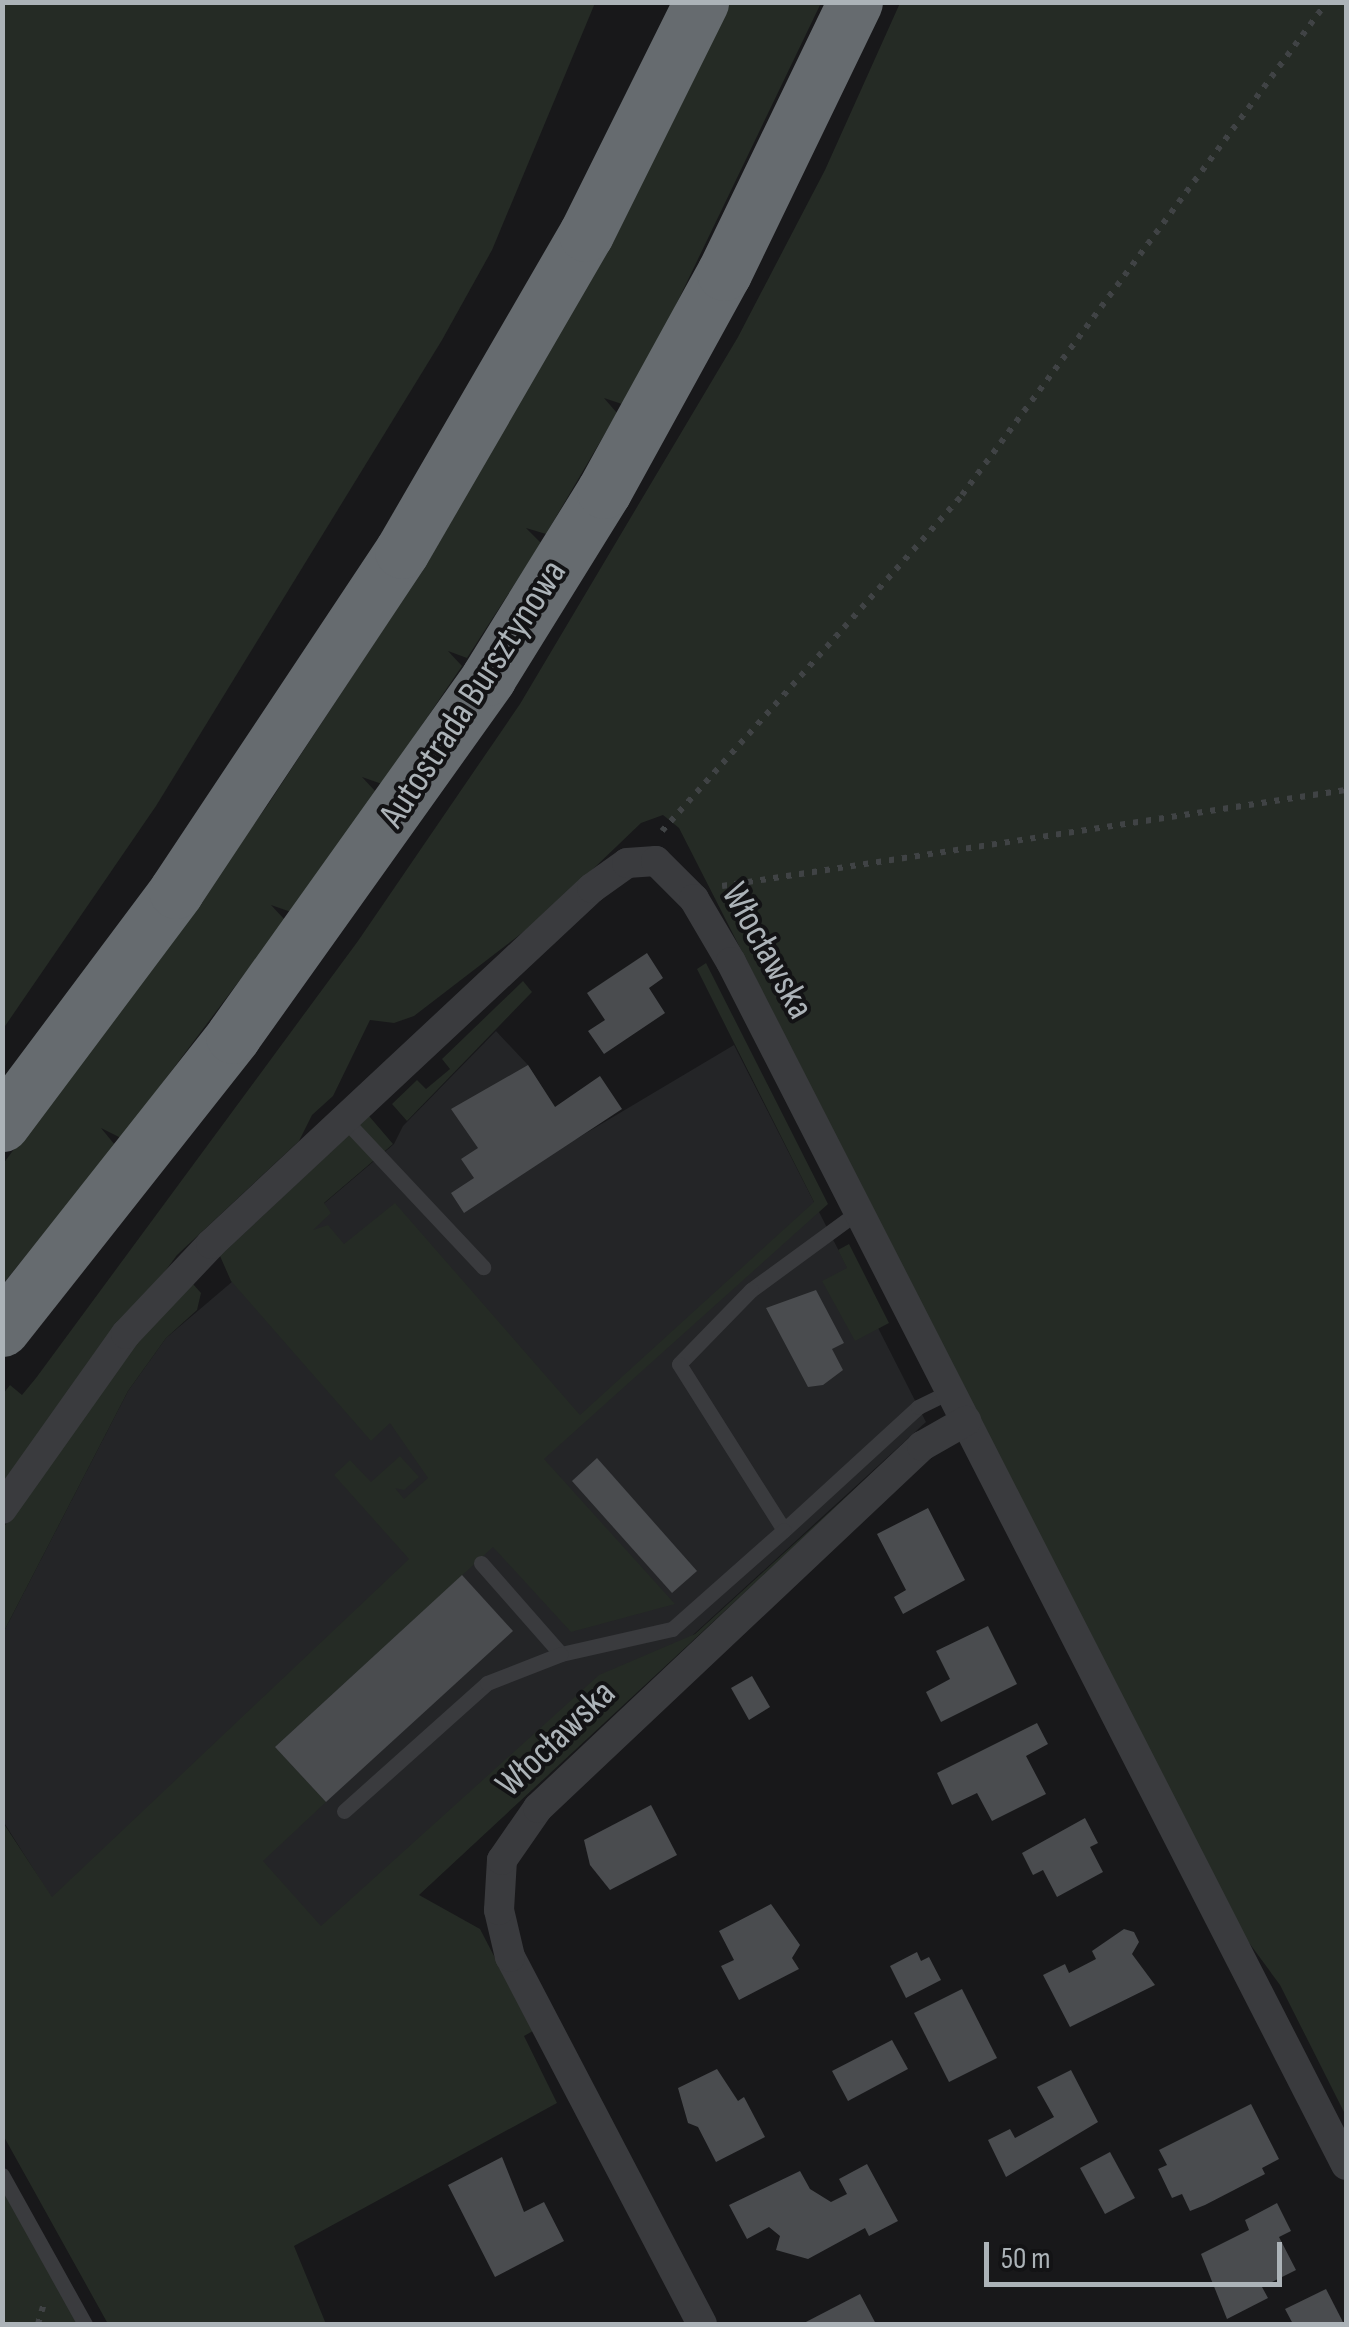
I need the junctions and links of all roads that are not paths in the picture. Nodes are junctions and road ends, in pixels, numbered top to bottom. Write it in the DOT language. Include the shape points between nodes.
graph roads {
  1 [pos="701,2"];
  2 [pos="855,2"];
  3 [pos="345,1120"];
  4 [pos="2,1124"];
  5 [pos="859,1211"];
  6 [pos="483,1267"];
  7 [pos="2,1328"];
  8 [pos="951,1391"];
  9 [pos="966,1421"];
  10 [pos="2,1508"];
  11 [pos="784,1530"];
  12 [pos="481,1562"];
  13 [pos="561,1654"];
  14 [pos="344,1810"];
  15 [pos="1346,2166"];
  16 [pos="2,2175"];
  17 [pos="85,2324"];
  18 [pos="702,2324"];
  1 -- 4 [label="highway" via="578,250 402,552 210,842"];
  2 -- 7 [label="highway, Autostrada Bursztynowa" via="724,272 604,491 488,678 244,1021"];
  3 -- 5 [label="street, Włocławska" via="592,888 644,858 673,873 694,898"];
  3 -- 6 [label="lane"];
  3 -- 10 [label="street" via="126,1334"];
  5 -- 8 [label="street, Włocławska"];
  5 -- 11 [label="lane" via="750,1290 680,1364"];
  8 -- 9 [label="street, Włocławska"];
  8 -- 11 [label="lane" via="918,1407"];
  9 -- 15 [label="street, Włocławska"];
  9 -- 18 [label="street, Włocławska" via="922,1446 566,1782 518,1832 502,1860 499,1910 510,1957"];
  11 -- 13 [label="lane" via="672,1629"];
  12 -- 13 [label="lane"];
  13 -- 14 [label="lane" via="487,1682"];
  16 -- 17 [label="lane"];
}
